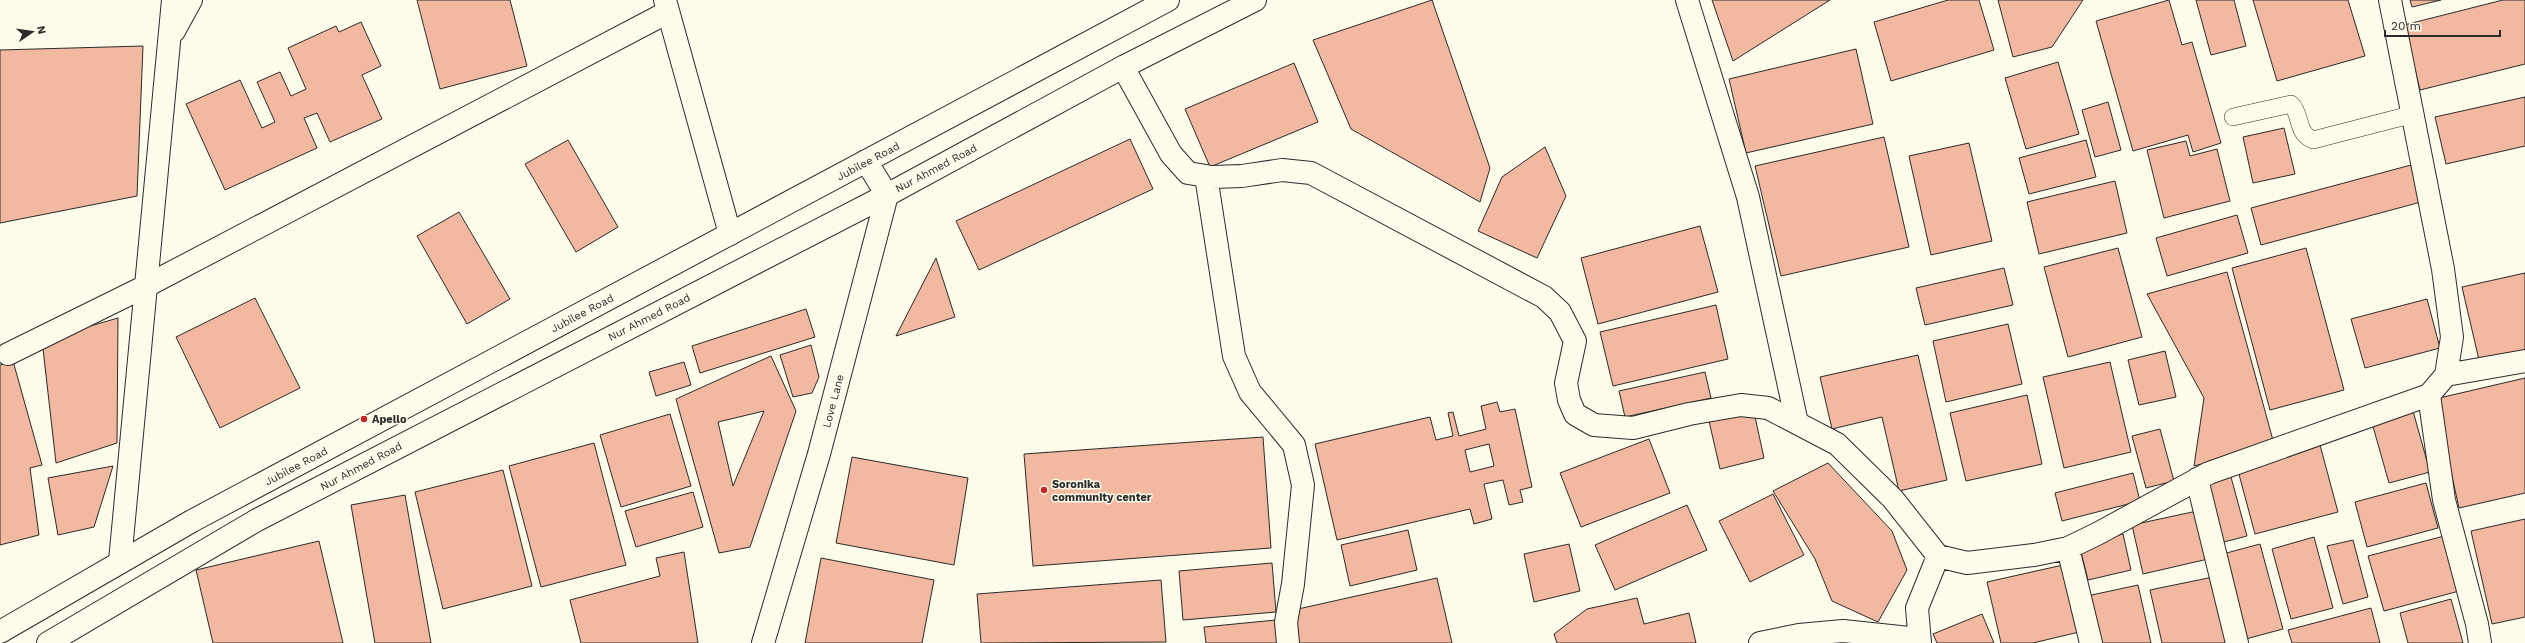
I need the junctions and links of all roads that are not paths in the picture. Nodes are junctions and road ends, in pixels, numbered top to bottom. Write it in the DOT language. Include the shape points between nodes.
graph roads {
  1 [pos="173,0"];
  2 [pos="191,0"];
  3 [pos="1168,0"];
  4 [pos="1255,0"];
  5 [pos="1687,0"];
  6 [pos="2390,0"];
  7 [pos="667,6"];
  8 [pos="169,40"];
  9 [pos="1124,67"];
  10 [pos="2414,114"];
  11 [pos="2233,117"];
  12 [pos="866,162"];
  13 [pos="1206,176"];
  14 [pos="887,195"];
  15 [pos="730,234"];
  16 [pos="146,286"];
  17 [pos="8,354"];
  18 [pos="2525,361"];
  19 [pos="2446,375"];
  20 [pos="2429,395"];
  21 [pos="1797,423"];
  22 [pos="2197,479"];
  23 [pos="2068,548"];
  24 [pos="1938,556"];
  25 [pos="120,562"];
  26 [pos="0,632"];
  27 [pos="1919,641"];
  28 [pos="48,643"];
  29 [pos="763,643"];
  30 [pos="1288,643"];
  31 [pos="1760,643"];
  32 [pos="2091,643"];
  33 [pos="2237,643"];
  34 [pos="2480,643"];
  1 -- 8 [label="street"];
  2 -- 8 [label="street"];
  3 -- 12 [label="street, Jubilee Road"];
  4 -- 9 [label="street, Nur Ahmed Road"];
  5 -- 21 [label="street" via="1748,197"];
  6 -- 10 [label="street"];
  7 -- 15 [label="street"];
  7 -- 16 [label="street"];
  8 -- 16 [label="street"];
  9 -- 13 [label="street" via="1171,154 1188,172"];
  9 -- 14 [label="street, Nur Ahmed Road"];
  10 -- 11 [label="lane" via="2313,140 2307,137 2300,126 2295,107 2291,104"];
  10 -- 19 [label="street" via="2443,269 2452,337"];
  12 -- 14 [label="street"];
  12 -- 15 [label="street, Jubilee Road"];
  13 -- 21 [label="street" via="1242,176 1282,170 1311,173 1544,297 1560,312 1576,341 1566,383 1569,400 1575,414 1594,425 1633,428 1689,414 1742,405 1768,408"];
  13 -- 30 [label="street" via="1234,356 1250,392 1294,445 1303,485 1293,584 1286,622"];
  14 -- 28 [label="street, Nur Ahmed Road" via="257,520"];
  14 -- 29 [label="street, Love Lane" via="819,454"];
  15 -- 25 [label="street, Jubilee Road"];
  16 -- 17 [label="street"];
  16 -- 25 [label="street"];
  18 -- 19 [label="street"];
  19 -- 20 [label="street"];
  20 -- 22 [label="street"];
  20 -- 34 [label="street" via="2444,500"];
  21 -- 24 [label="street" via="1837,444 1893,499"];
  22 -- 23 [label="street"];
  22 -- 33 [label="street"];
  23 -- 24 [label="street" via="1967,563"];
  23 -- 32 [label="street"];
  24 -- 27 [label="street" via="1917,608"];
  25 -- 26 [label="street, Jubilee Road"];
  27 -- 31 [label="street" via="1843,631 1799,635"];
}
